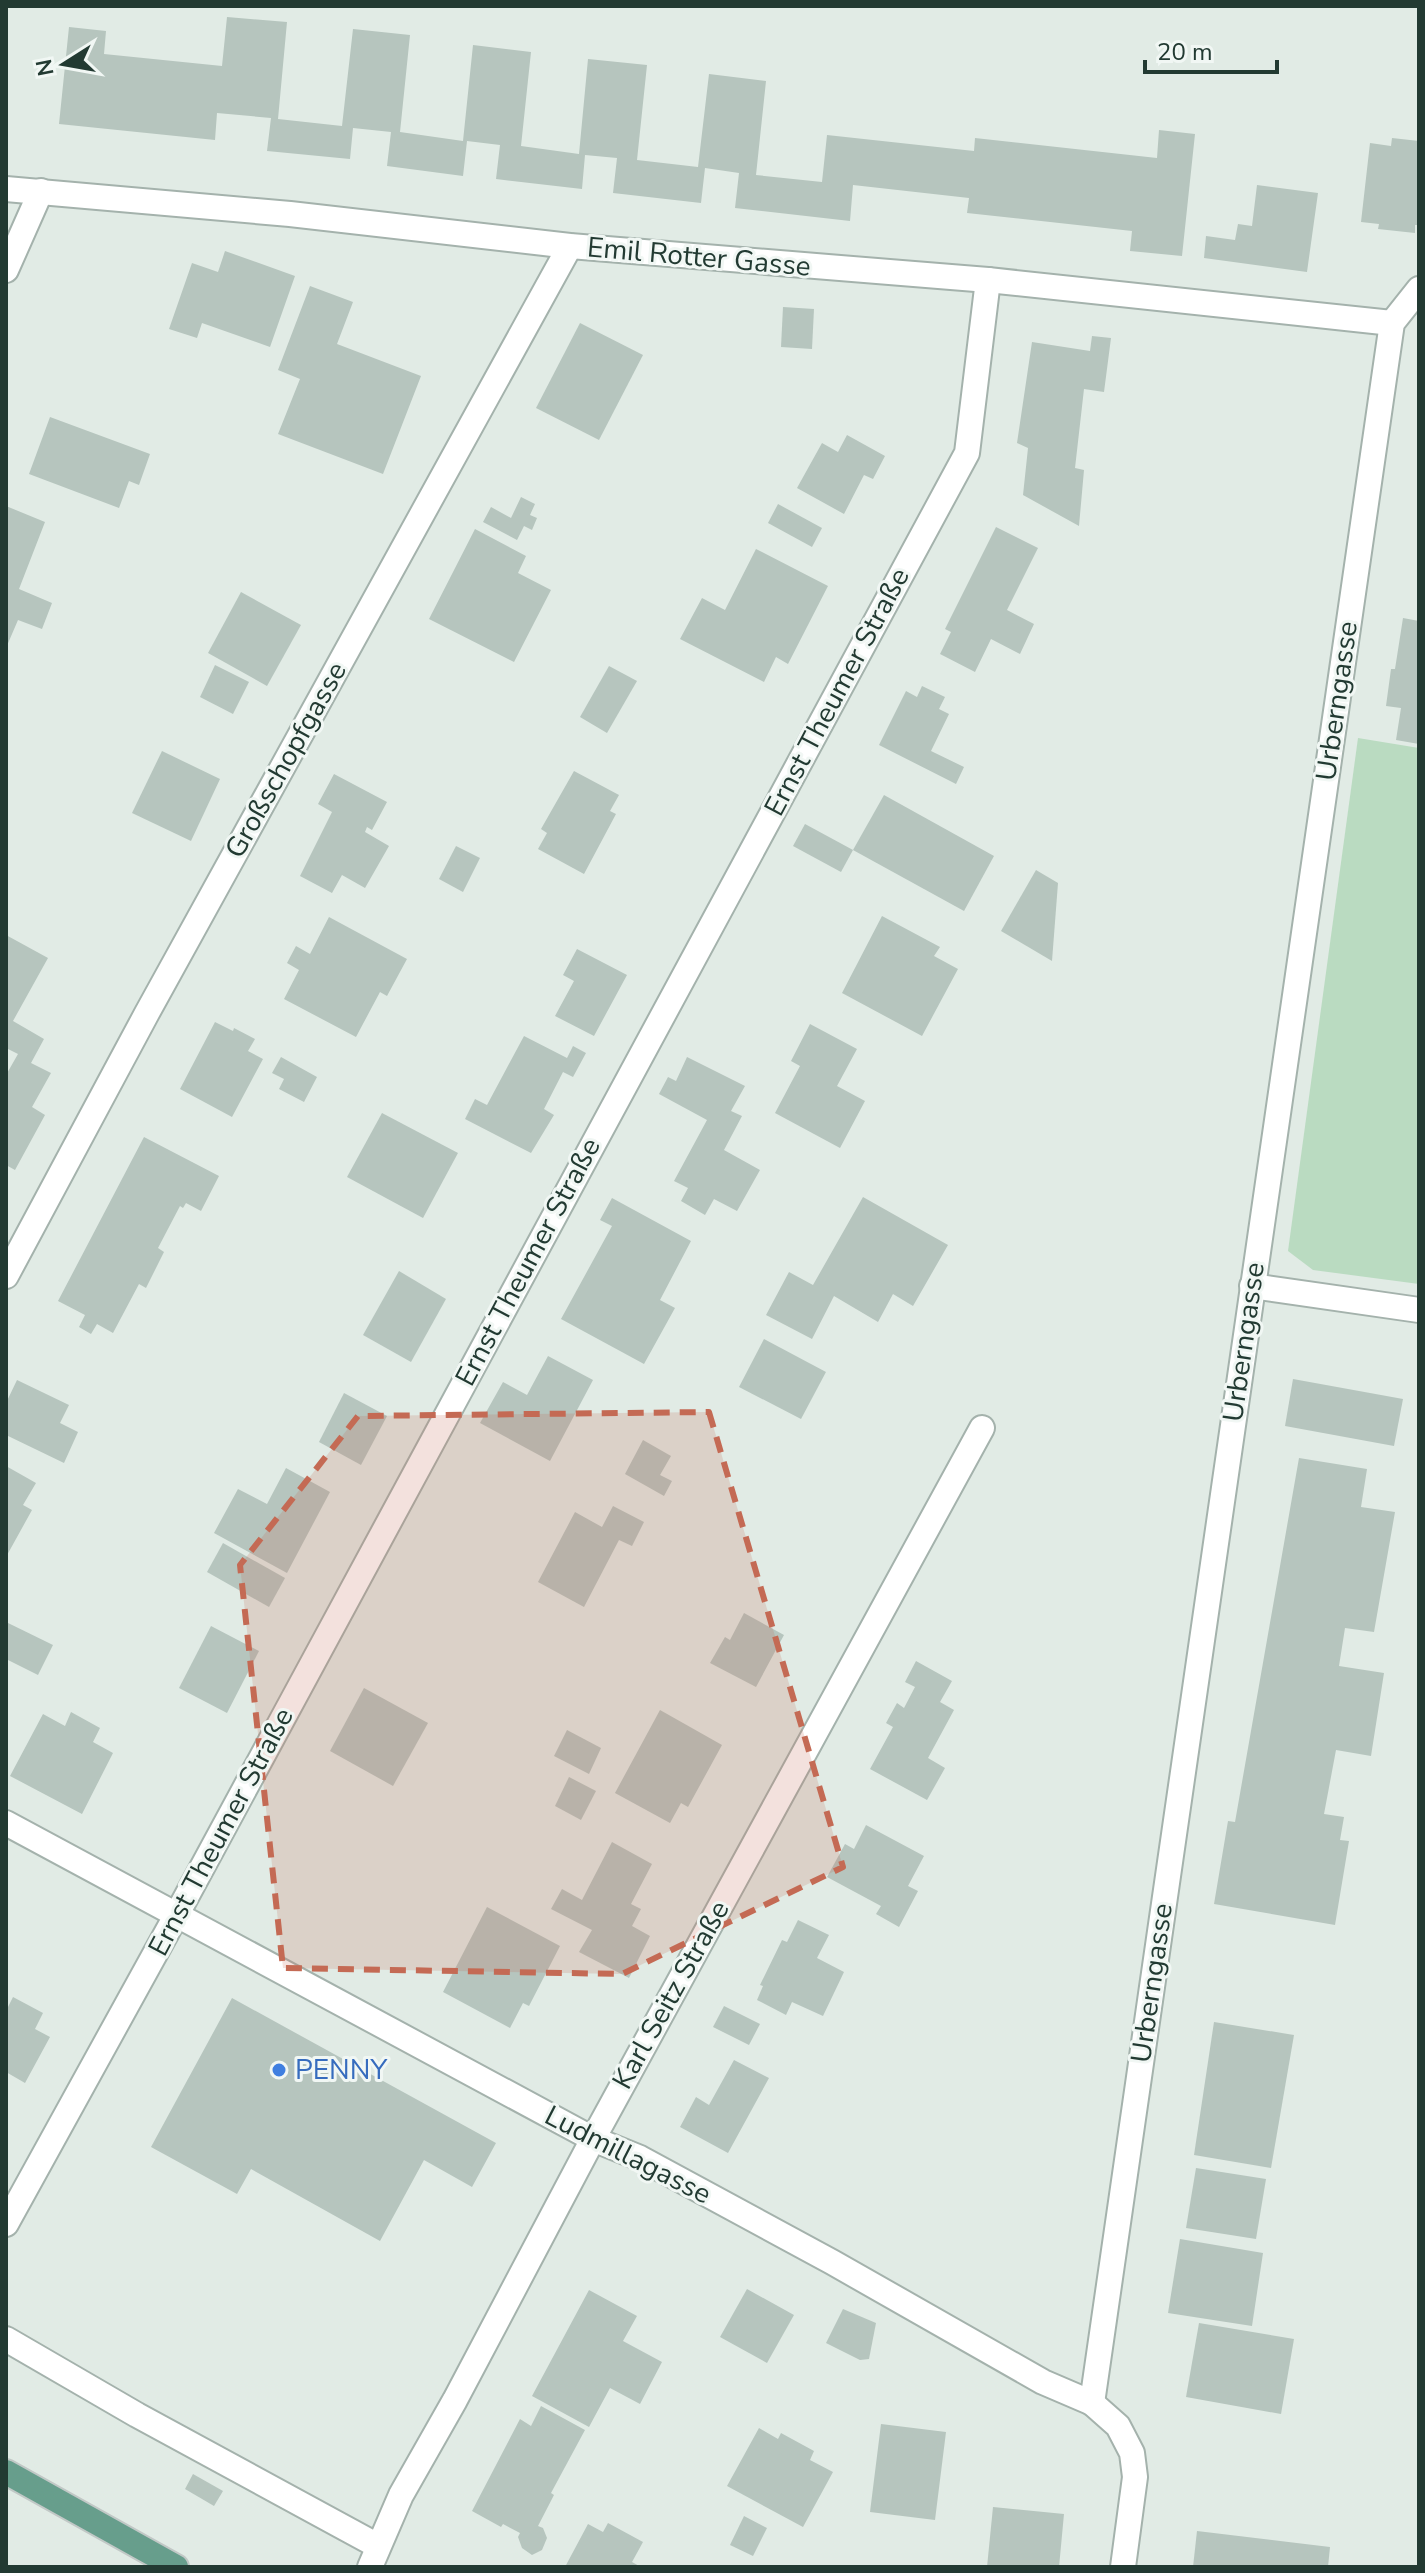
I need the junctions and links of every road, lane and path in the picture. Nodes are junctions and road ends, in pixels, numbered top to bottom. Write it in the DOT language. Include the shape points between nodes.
graph roads {
  1 [pos="6,189"];
  2 [pos="41,191"];
  3 [pos="570,246"];
  4 [pos="6,270"];
  5 [pos="988,280"];
  6 [pos="1419,289"];
  7 [pos="1392,323"];
  8 [pos="6,1276"];
  9 [pos="1252,1286"];
  10 [pos="1419,1310"];
  11 [pos="982,1428"];
  12 [pos="6,1823"];
  13 [pos="177,1914"];
  14 [pos="593,2139"];
  15 [pos="6,2224"];
  16 [pos="6,2339"];
  17 [pos="1092,2403"];
  18 [pos="6,2472"];
  19 [pos="374,2557"];
  20 [pos="176,2567"];
  21 [pos="1123,2567"];
  1 -- 2 [label="street, Emil Rotter Gasse"];
  2 -- 3 [label="street, Emil Rotter Gasse"];
  2 -- 4 [label="street"];
  3 -- 5 [label="street, Emil Rotter Gasse"];
  3 -- 8 [label="street, Großschopfgasse"];
  5 -- 7 [label="street, Emil Rotter Gasse"];
  5 -- 13 [label="street, Ernst Theumer Straße" via="967,453"];
  6 -- 7 [label="street"];
  7 -- 9 [label="street, Urberngasse"];
  9 -- 10 [label="street"];
  9 -- 17 [label="street, Urberngasse"];
  11 -- 14 [label="street, Karl Seitz Straße"];
  12 -- 13 [label="street, Ludmillagasse"];
  13 -- 14 [label="street, Ludmillagasse"];
  13 -- 15 [label="street, Ernst Theumer Straße"];
  14 -- 17 [label="street, Ludmillagasse" via="640,2158 1043,2382"];
  14 -- 19 [label="street, Karl Seitz Straße" via="401,2495"];
  16 -- 19 [label="street"];
  17 -- 21 [label="street, Ludmillagasse" via="1118,2426 1132,2453 1135,2477"];
  18 -- 20 [label="main road"];
}
